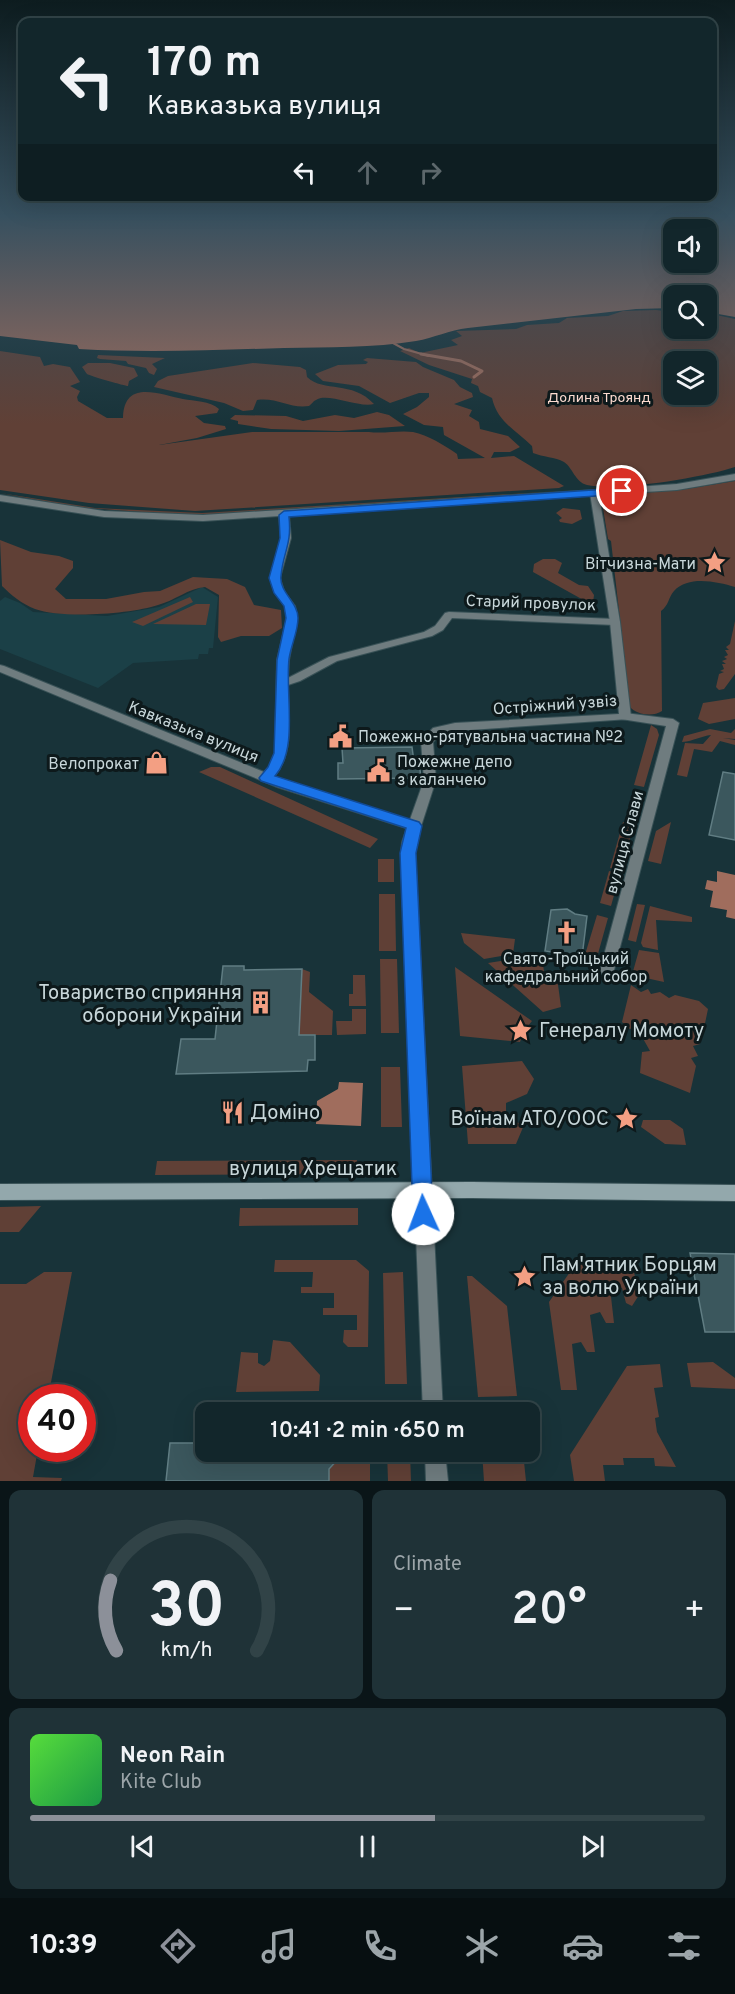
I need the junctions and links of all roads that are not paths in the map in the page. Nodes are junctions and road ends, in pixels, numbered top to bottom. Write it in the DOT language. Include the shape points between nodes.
graph roads {
  1 [pos="735,477"];
  2 [pos="594,493"];
  3 [pos="0,498"];
  4 [pos="284,515"];
  5 [pos="615,622"];
  6 [pos="0,668"];
  7 [pos="282,683"];
  8 [pos="625,717"];
  9 [pos="266,778"];
  10 [pos="414,826"];
  11 [pos="607,970"];
  12 [pos="423,1191"];
  13 [pos="0,1192"];
  14 [pos="735,1193"];
  15 [pos="433,1402"];
  16 [pos="436,1462"];
  17 [pos="437,1481"];
  1 -- 2 [label="street" via="677,487"];
  2 -- 4 [label="street"];
  2 -- 5 [label="street, Остріжний узвіз"];
  3 -- 4 [label="street" via="136,516"];
  4 -- 7 [label="street" via="286,538 274,578 290,606 292,618"];
  5 -- 7 [label="street, Старий провулок" via="450,615 428,634 333,658"];
  5 -- 8 [label="street, Остріжний узвіз"];
  6 -- 9 [label="street, Кавказька вулиця"];
  7 -- 9 [label="street" via="281,753"];
  8 -- 10 [label="street, Остріжний узвіз" via="437,731 427,741 430,780"];
  8 -- 11 [label="street, вулиця Слави" via="673,723"];
  9 -- 10 [label="street, Кавказька вулиця"];
  10 -- 12 [label="street, Остріжний узвіз" via="408,853"];
  12 -- 13 [label="main road, вулиця Хрещатик"];
  12 -- 14 [label="main road, вулиця Хрещатик"];
  12 -- 15 [label="street, Остріжний узвіз"];
  16 -- 17 [label="street"];
}
